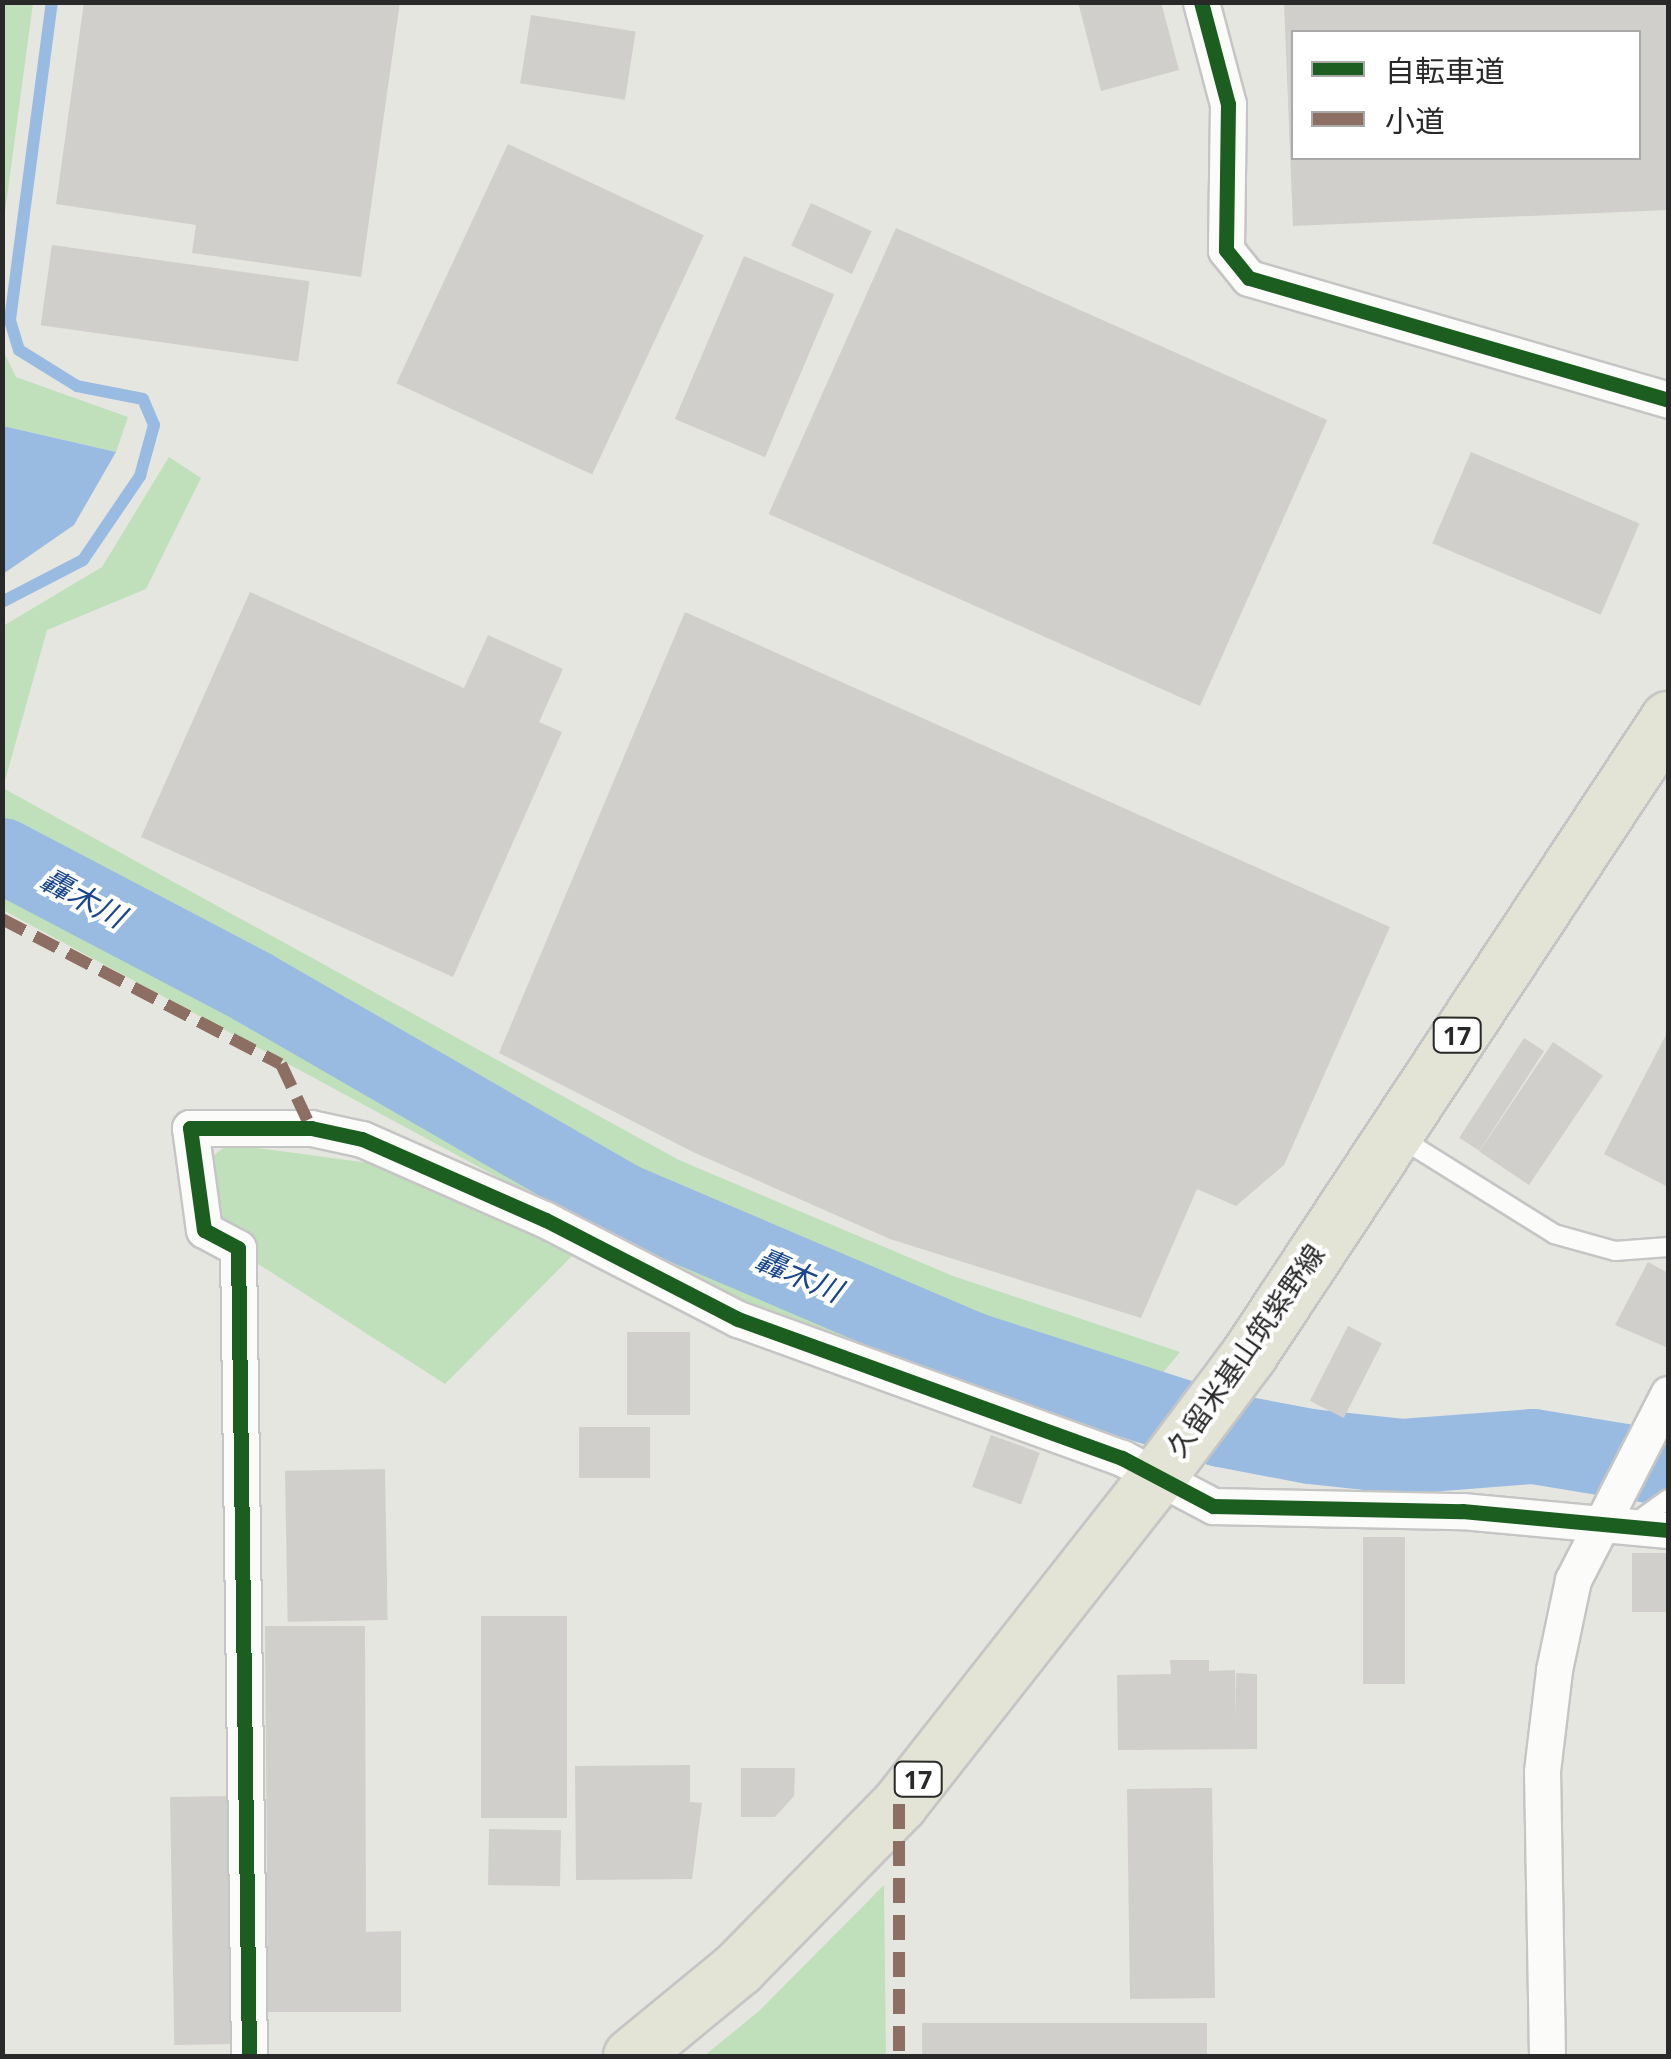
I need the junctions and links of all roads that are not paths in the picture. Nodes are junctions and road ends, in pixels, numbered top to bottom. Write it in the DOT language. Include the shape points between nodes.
graph roads {
  1 [pos="1201,2"];
  2 [pos="1668,400"];
  3 [pos="1668,719"];
  4 [pos="1392,1132"];
  5 [pos="1668,1247"];
  6 [pos="1662,1406"];
  7 [pos="1160,1472"];
  8 [pos="1668,1500"];
  9 [pos="1616,1526"];
  10 [pos="1668,1530"];
  11 [pos="248,2056"];
  12 [pos="631,2056"];
  13 [pos="1546,2056"];
  1 -- 2 [label="street" via="1228,104 1226,250 1249,278"];
  3 -- 4 [label="main road, 久留米基山筑紫野線 / 17"];
  4 -- 5 [label="lane" via="1554,1234 1615,1251"];
  4 -- 7 [label="main road, 久留米基山筑紫野線 / 17" via="1249,1354"];
  6 -- 9 [label="street"];
  7 -- 9 [label="street" via="1213,1506 1462,1511"];
  7 -- 11 [label="street" via="738,1319 546,1220 362,1139 311,1128 190,1128 204,1230 238,1248"];
  7 -- 12 [label="main road, 久留米基山筑紫野線 / 17" via="899,1804 738,1968"];
  8 -- 9 [label="lane"];
  9 -- 10 [label="street"];
  9 -- 13 [label="street" via="1574,1580 1542,1771"];
}
